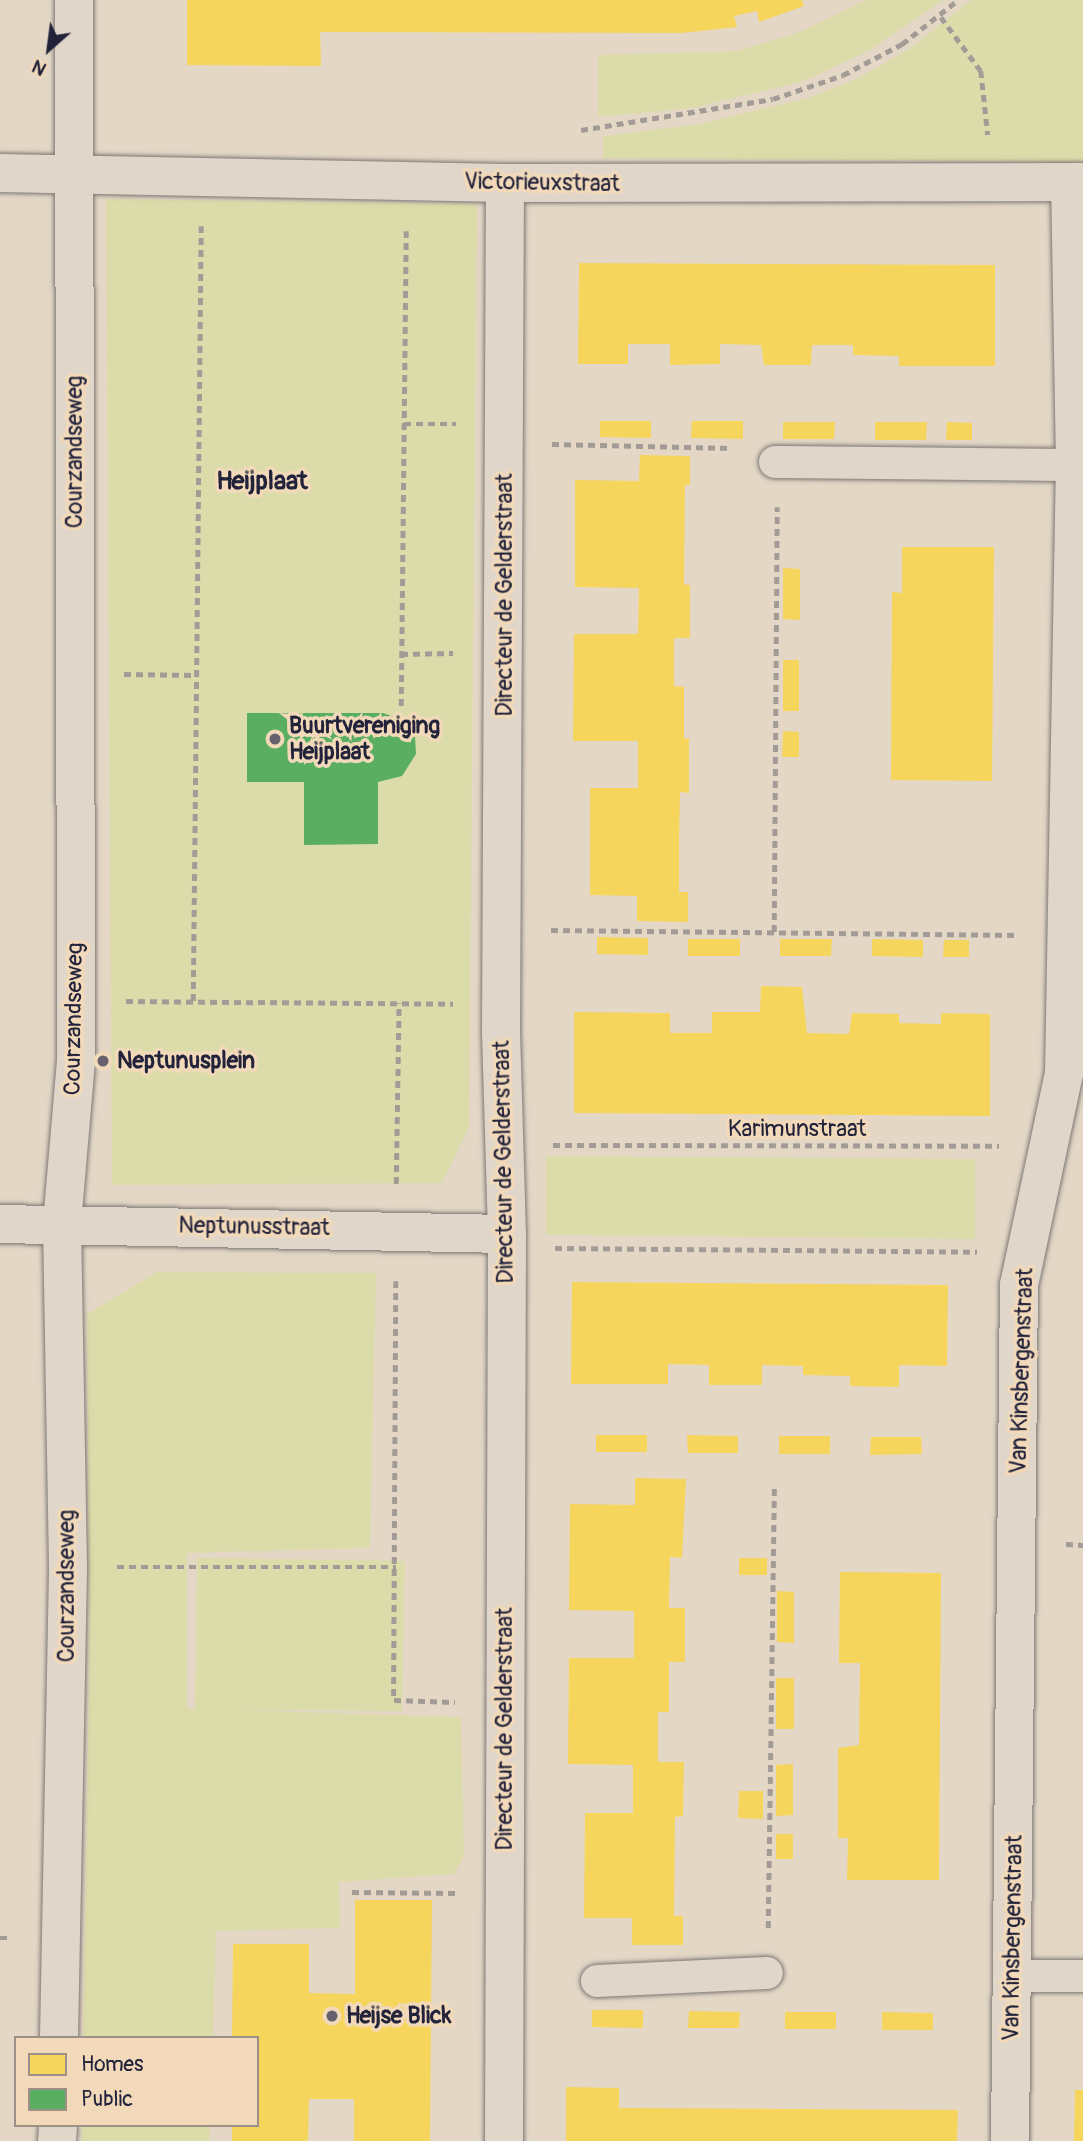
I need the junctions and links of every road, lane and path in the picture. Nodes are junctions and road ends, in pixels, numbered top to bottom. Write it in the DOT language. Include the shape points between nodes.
graph roads {
  1 [pos="74,0"];
  2 [pos="958,0"];
  3 [pos="941,17"];
  4 [pos="573,131"];
  5 [pos="0,173"];
  6 [pos="74,174"];
  7 [pos="201,176"];
  8 [pos="407,181"];
  9 [pos="505,183"];
  10 [pos="1077,183"];
  11 [pos="989,185"];
  12 [pos="506,443"];
  13 [pos="775,462"];
  14 [pos="1075,465"];
  15 [pos="75,674"];
  16 [pos="196,675"];
  17 [pos="401,706"];
  18 [pos="503,929"];
  19 [pos="774,932"];
  20 [pos="1065,936"];
  21 [pos="76,1000"];
  22 [pos="193,1001"];
  23 [pos="399,1003"];
  24 [pos="501,1004"];
  25 [pos="1052,1128"];
  26 [pos="505,1143"];
  27 [pos="0,1224"];
  28 [pos="62,1224"];
  29 [pos="395,1230"];
  30 [pos="507,1234"];
  31 [pos="1026,1252"];
  32 [pos="774,1485"];
  33 [pos="68,1567"];
  34 [pos="396,1567"];
  35 [pos="505,1703"];
  36 [pos="352,1892"];
  37 [pos="505,1894"];
  38 [pos="767,1973"];
  39 [pos="1013,1976"];
  40 [pos="1083,1976"];
  41 [pos="597,1981"];
  42 [pos="60,2036"];
  43 [pos="504,2141"];
  44 [pos="1010,2141"];
  1 -- 6 [label="street, Courzandseweg"];
  2 -- 3 [label="path"];
  3 -- 4 [label="path" via="843,75 773,99"];
  3 -- 11 [label="path" via="981,71 988,100"];
  5 -- 6 [label="street, Victorieuxstraat"];
  6 -- 7 [label="street, Victorieuxstraat"];
  6 -- 15 [label="street, Courzandseweg"];
  7 -- 8 [label="street, Victorieuxstraat"];
  7 -- 16 [label="path"];
  8 -- 9 [label="street, Victorieuxstraat"];
  8 -- 17 [label="path"];
  9 -- 11 [label="street, Victorieuxstraat"];
  9 -- 12 [label="street, Directeur de Gelderstraat"];
  10 -- 11 [label="street, Victorieuxstraat"];
  10 -- 14 [label="street, Van Kinsbergenstraat"];
  12 -- 13 [label="path" via="774,449"];
  12 -- 18 [label="street, Directeur de Gelderstraat"];
  13 -- 14 [label="lane"];
  13 -- 19 [label="path"];
  14 -- 20 [label="street, Van Kinsbergenstraat"];
  15 -- 16 [label="path"];
  15 -- 21 [label="street, Courzandseweg"];
  16 -- 22 [label="path"];
  18 -- 19 [label="path"];
  18 -- 24 [label="street, Directeur de Gelderstraat"];
  19 -- 20 [label="path"];
  20 -- 25 [label="street, Van Kinsbergenstraat" via="1064,1074"];
  21 -- 22 [label="path"];
  21 -- 28 [label="street, Courzandseweg" via="76,1061"];
  22 -- 23 [label="path"];
  23 -- 24 [label="path"];
  23 -- 29 [label="path"];
  24 -- 26 [label="street, Directeur de Gelderstraat"];
  25 -- 26 [label="path, Karimunstraat" via="992,1148"];
  25 -- 31 [label="street, Van Kinsbergenstraat"];
  26 -- 30 [label="street, Directeur de Gelderstraat"];
  27 -- 28 [label="street, Neptunusstraat"];
  28 -- 29 [label="street, Neptunusstraat"];
  28 -- 33 [label="street, Courzandseweg"];
  29 -- 30 [label="street, Neptunusstraat"];
  29 -- 34 [label="path"];
  30 -- 31 [label="path" via="546,1248"];
  30 -- 35 [label="street, Directeur de Gelderstraat"];
  31 -- 39 [label="street, Van Kinsbergenstraat" via="1020,1285"];
  32 -- 38 [label="path"];
  33 -- 34 [label="path"];
  33 -- 42 [label="street, Courzandseweg"];
  34 -- 35 [label="path" via="394,1700"];
  35 -- 37 [label="street, Directeur de Gelderstraat"];
  36 -- 37 [label="path"];
  37 -- 43 [label="street, Directeur de Gelderstraat"];
  38 -- 41 [label="lane"];
  39 -- 40 [label="lane"];
  39 -- 44 [label="street, Van Kinsbergenstraat"];
}
